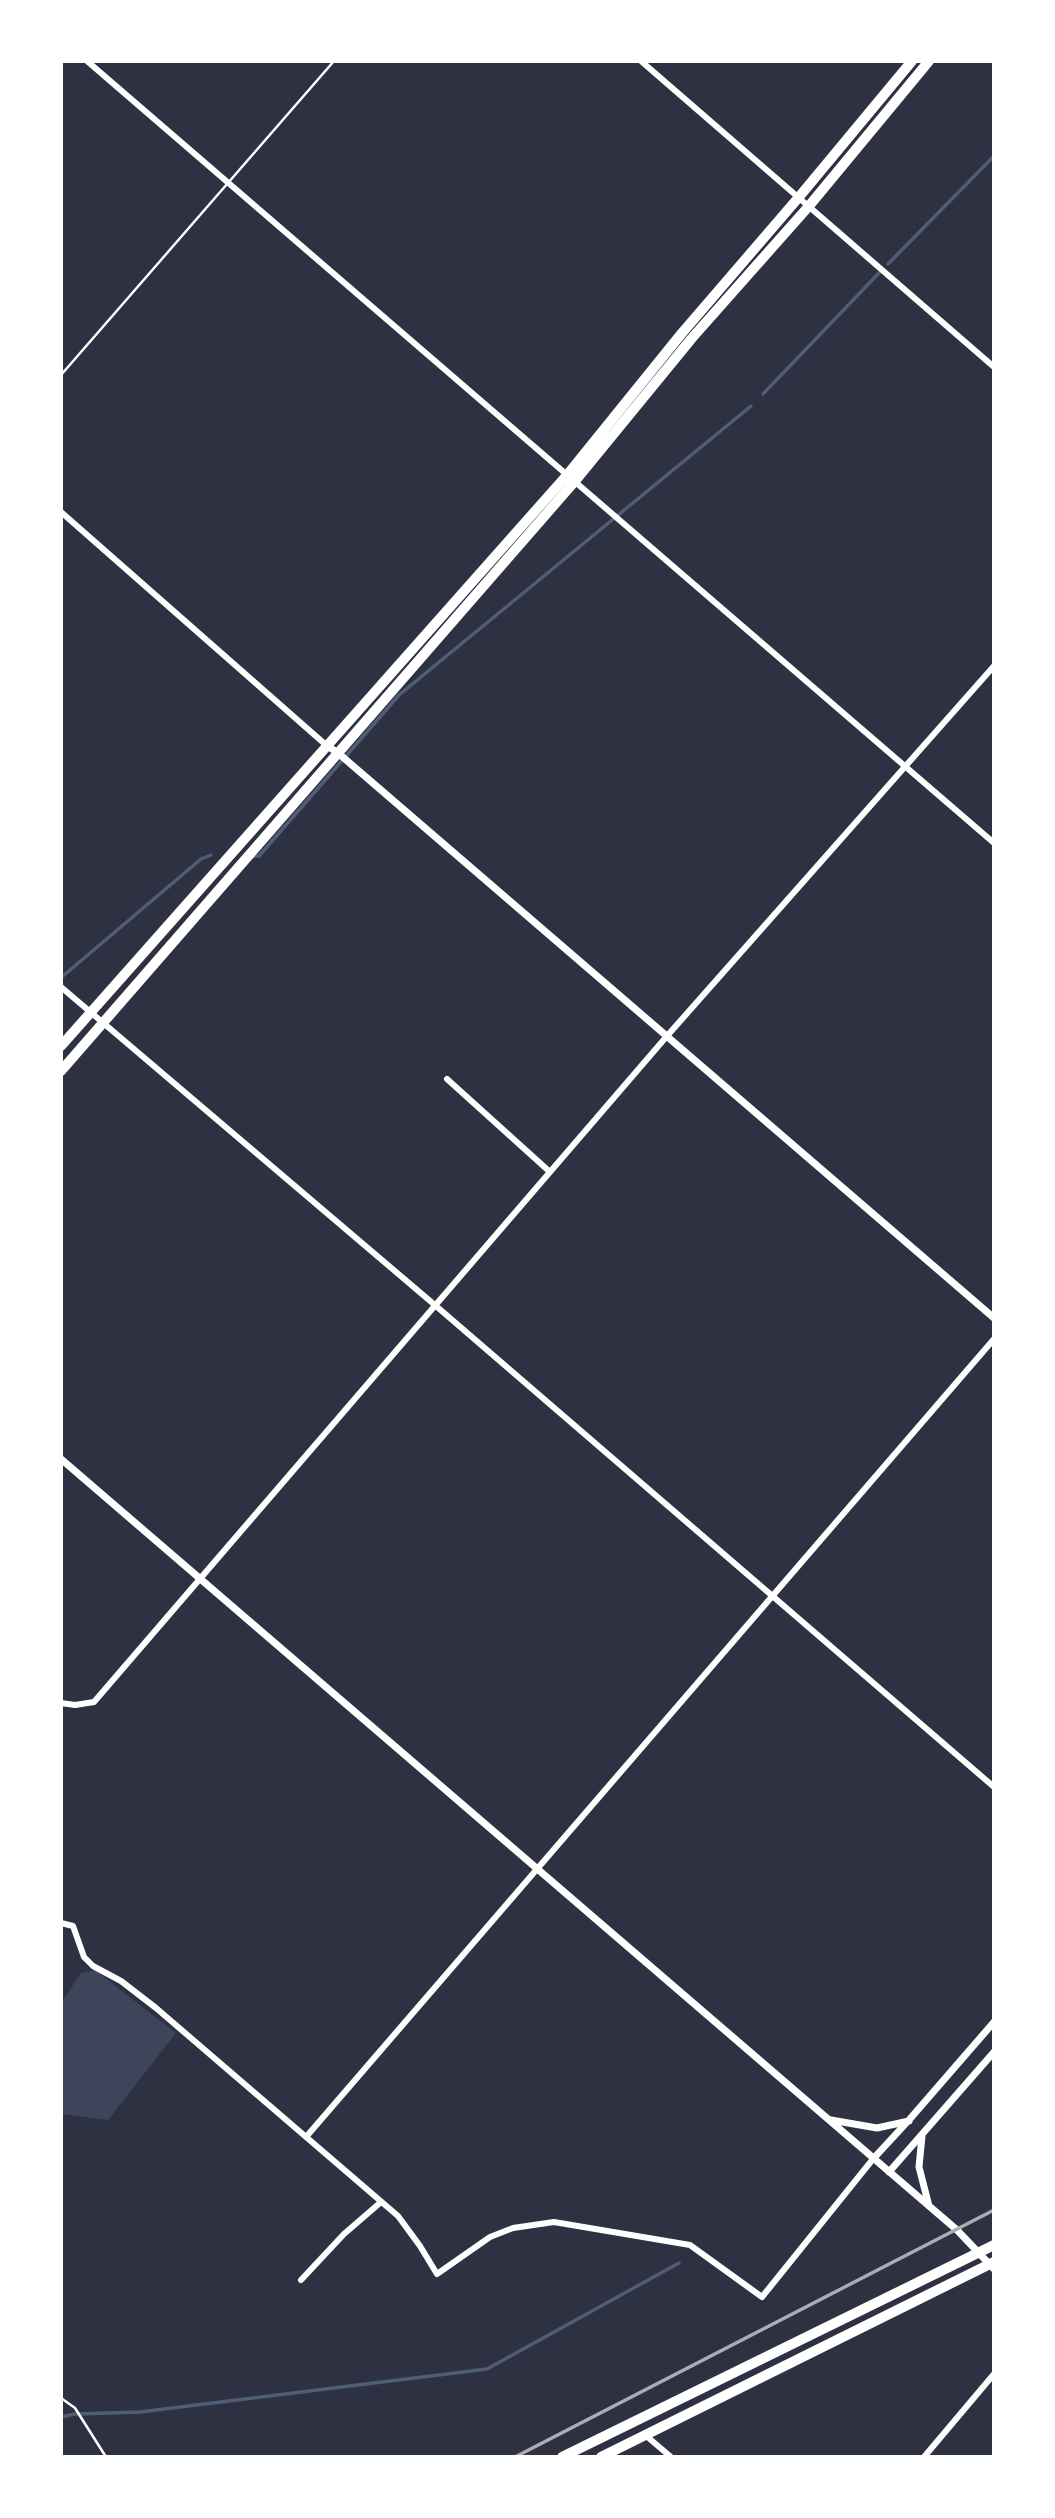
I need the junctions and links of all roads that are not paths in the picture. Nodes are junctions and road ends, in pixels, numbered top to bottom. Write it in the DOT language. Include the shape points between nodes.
graph roads {
  1 [pos="87,61"];
  2 [pos="334,61"];
  3 [pos="641,61"];
  4 [pos="912,61"];
  5 [pos="929,61"];
  6 [pos="229,183"];
  7 [pos="799,197"];
  8 [pos="809,206"];
  9 [pos="994,367"];
  10 [pos="61,375"];
  11 [pos="571,478"];
  12 [pos="61,512"];
  13 [pos="994,666"];
  14 [pos="326,745"];
  15 [pos="338,753"];
  16 [pos="905,767"];
  17 [pos="994,844"];
  18 [pos="61,987"];
  19 [pos="90,1013"];
  20 [pos="104,1023"];
  21 [pos="667,1037"];
  22 [pos="61,1046"];
  23 [pos="61,1071"];
  24 [pos="447,1079"];
  25 [pos="550,1172"];
  26 [pos="436,1306"];
  27 [pos="994,1318"];
  28 [pos="994,1339"];
  29 [pos="61,1459"];
  30 [pos="202,1580"];
  31 [pos="772,1595"];
  32 [pos="61,1703"];
  33 [pos="994,1787"];
  34 [pos="539,1869"];
  35 [pos="61,1923"];
  36 [pos="994,2022"];
  37 [pos="994,2052"];
  38 [pos="830,2120"];
  39 [pos="909,2120"];
  40 [pos="922,2136"];
  41 [pos="306,2137"];
  42 [pos="873,2159"];
  43 [pos="889,2172"];
  44 [pos="381,2202"];
  45 [pos="929,2206"];
  46 [pos="994,2245"];
  47 [pos="978,2253"];
  48 [pos="992,2265"];
  49 [pos="301,2280"];
  50 [pos="994,2374"];
  51 [pos="61,2398"];
  52 [pos="644,2434"];
  53 [pos="106,2457"];
  54 [pos="562,2457"];
  55 [pos="601,2457"];
  56 [pos="671,2457"];
  57 [pos="924,2457"];
  1 -- 6 [label="street"];
  2 -- 6 [label="lane"];
  3 -- 7 [label="street"];
  4 -- 7 [label="main road"];
  5 -- 8 [label="main road"];
  6 -- 10 [label="lane"];
  6 -- 11 [label="street"];
  7 -- 8 [label="street"];
  7 -- 11 [label="main road" via="682,333"];
  8 -- 9 [label="street"];
  8 -- 11 [label="main road"];
  11 -- 14 [label="main road"];
  11 -- 15 [label="main road"];
  11 -- 16 [label="street"];
  12 -- 14 [label="street"];
  13 -- 16 [label="street"];
  14 -- 15 [label="street"];
  14 -- 19 [label="main road"];
  15 -- 20 [label="main road"];
  15 -- 21 [label="street"];
  16 -- 17 [label="street"];
  16 -- 21 [label="street"];
  18 -- 19 [label="street"];
  19 -- 20 [label="street"];
  19 -- 22 [label="main road"];
  20 -- 23 [label="main road"];
  20 -- 26 [label="street"];
  21 -- 25 [label="street"];
  21 -- 27 [label="street"];
  24 -- 25 [label="street"];
  25 -- 26 [label="street"];
  26 -- 30 [label="street"];
  26 -- 31 [label="street"];
  28 -- 31 [label="street"];
  29 -- 30 [label="street"];
  30 -- 32 [label="street" via="94,1702"];
  30 -- 34 [label="street"];
  31 -- 33 [label="street"];
  31 -- 34 [label="street"];
  34 -- 38 [label="street"];
  34 -- 41 [label="street"];
  35 -- 41 [label="street" via="73,1926 84,1958 93,1966 156,2008"];
  36 -- 39 [label="street"];
  37 -- 40 [label="street"];
  38 -- 39 [label="street" via="877,2128"];
  38 -- 42 [label="street"];
  39 -- 42 [label="street"];
  40 -- 43 [label="street"];
  40 -- 45 [label="street" via="919,2167"];
  41 -- 44 [label="street"];
  42 -- 43 [label="street"];
  42 -- 44 [label="street" via="762,2297 690,2245 554,2222 513,2228 490,2237 437,2274 398,2216"];
  43 -- 45 [label="street"];
  44 -- 49 [label="street"];
  45 -- 47 [label="street"];
  46 -- 47 [label="main road"];
  47 -- 48 [label="street"];
  47 -- 54 [label="main road"];
  48 -- 52 [label="main road"];
  50 -- 57 [label="street"];
  51 -- 53 [label="lane" via="75,2408"];
  52 -- 55 [label="main road"];
  52 -- 56 [label="street"];
}
